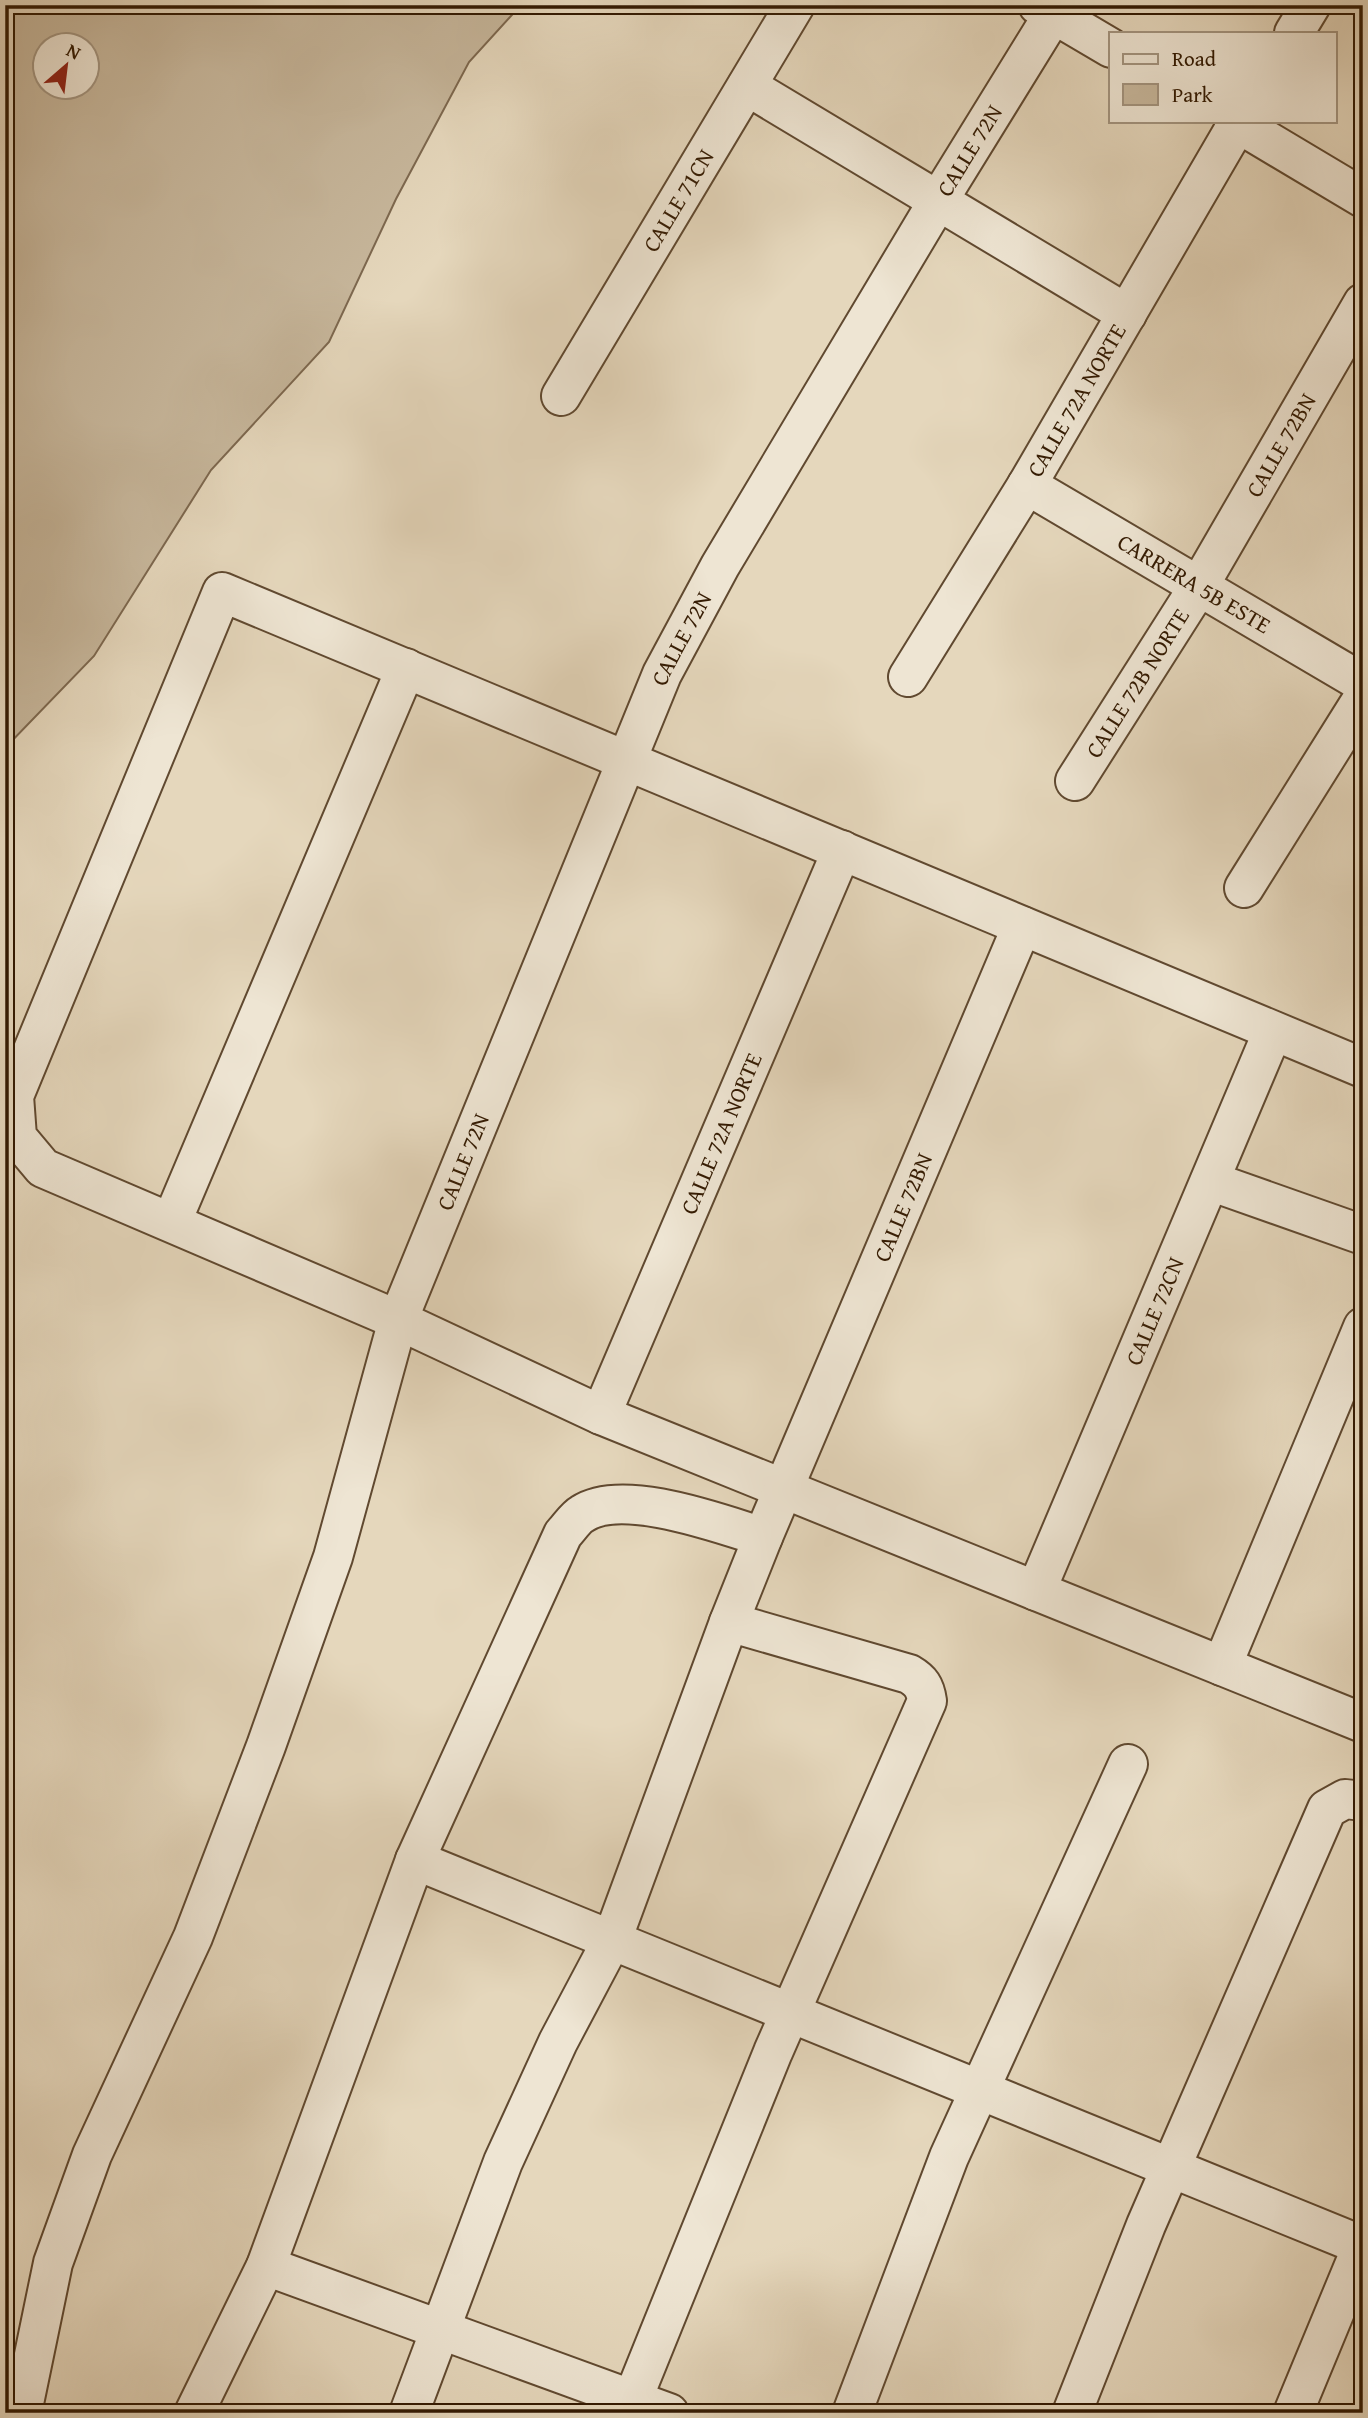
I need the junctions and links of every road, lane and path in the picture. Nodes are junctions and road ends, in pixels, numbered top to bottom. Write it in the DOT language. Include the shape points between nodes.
graph roads {
  1 [pos="795,5"];
  2 [pos="1311,5"];
  3 [pos="1050,8"];
  4 [pos="1295,32"];
  5 [pos="1109,47"];
  6 [pos="747,86"];
  7 [pos="1237,122"];
  8 [pos="1363,198"];
  9 [pos="938,201"];
  10 [pos="1363,303"];
  11 [pos="1127,314"];
  12 [pos="561,396"];
  13 [pos="1027,485"];
  14 [pos="1199,586"];
  15 [pos="406,668"];
  16 [pos="908,677"];
  17 [pos="1363,683"];
  18 [pos="1363,698"];
  19 [pos="626,760"];
  20 [pos="1075,781"];
  21 [pos="842,850"];
  22 [pos="1244,888"];
  23 [pos="1022,926"];
  24 [pos="1273,1031"];
  25 [pos="1363,1068"];
  26 [pos="9,1096"];
  27 [pos="1210,1181"];
  28 [pos="172,1221"];
  29 [pos="1363,1235"];
  30 [pos="398,1320"];
  31 [pos="1363,1327"];
  32 [pos="601,1415"];
  33 [pos="784,1488"];
  34 [pos="763,1536"];
  35 [pos="1036,1591"];
  36 [pos="729,1622"];
  37 [pos="1222,1666"];
  38 [pos="1363,1723"];
  39 [pos="1128,1764"];
  40 [pos="1363,1801"];
  41 [pos="415,1860"];
  42 [pos="611,1940"];
  43 [pos="790,2013"];
  44 [pos="980,2090"];
  45 [pos="1171,2168"];
  46 [pos="1363,2245"];
  47 [pos="266,2266"];
  48 [pos="441,2330"];
  49 [pos="26,2398"];
  50 [pos="630,2406"];
  51 [pos="54,2413"];
  52 [pos="194,2413"];
  53 [pos="409,2413"];
  54 [pos="668,2413"];
  55 [pos="852,2413"];
  56 [pos="1072,2413"];
  57 [pos="1293,2413"];
  1 -- 6 [label="street, CALLE 71CN"];
  2 -- 4 [label="street"];
  3 -- 5 [label="street"];
  3 -- 9 [label="street, CALLE 72N"];
  6 -- 9 [label="street"];
  6 -- 12 [label="street, CALLE 71CN"];
  7 -- 8 [label="street"];
  7 -- 11 [label="street, CALLE 72A NORTE"];
  9 -- 11 [label="street"];
  9 -- 19 [label="street, CALLE 72N" via="720,566 662,674"];
  10 -- 14 [label="street, CALLE 72BN"];
  11 -- 13 [label="street, CALLE 72A NORTE"];
  13 -- 14 [label="street, CARRERA 5B ESTE"];
  13 -- 16 [label="street, CALLE 72A NORTE"];
  14 -- 17 [label="street, CARRERA 5B ESTE"];
  14 -- 20 [label="street, CALLE 72B NORTE"];
  15 -- 19 [label="street"];
  15 -- 26 [label="street" via="222,592"];
  15 -- 28 [label="street"];
  18 -- 22 [label="street"];
  19 -- 21 [label="street"];
  19 -- 30 [label="street, CALLE 72N"];
  21 -- 23 [label="street"];
  21 -- 32 [label="street, CALLE 72A NORTE"];
  23 -- 24 [label="street"];
  23 -- 33 [label="street, CALLE 72BN"];
  24 -- 25 [label="street"];
  24 -- 27 [label="street, CALLE 72CN"];
  26 -- 28 [label="street" via="17,1137 43,1168"];
  27 -- 29 [label="street"];
  27 -- 35 [label="street, CALLE 72CN"];
  28 -- 30 [label="street"];
  30 -- 32 [label="street"];
  30 -- 49 [label="street, CALLE 72N" via="333,1557 266,1746 193,1937 92,2155 53,2263"];
  31 -- 37 [label="street"];
  32 -- 33 [label="street"];
  33 -- 34 [label="street, CALLE 72BN"];
  33 -- 35 [label="street"];
  34 -- 36 [label="street, CALLE 72BN"];
  34 -- 41 [label="street" via="666,1508 609,1505 583,1513 563,1534"];
  35 -- 37 [label="street"];
  36 -- 42 [label="street, CALLE 72BN"];
  36 -- 43 [label="street" via="908,1674 919,1680 927,1701"];
  37 -- 38 [label="street"];
  39 -- 44 [label="street"];
  40 -- 45 [label="street" via="1345,1799 1327,1809"];
  41 -- 42 [label="street"];
  41 -- 47 [label="street"];
  42 -- 43 [label="street"];
  42 -- 48 [label="street, CALLE 72BN" via="503,2162"];
  43 -- 44 [label="street"];
  43 -- 50 [label="street"];
  44 -- 45 [label="street"];
  44 -- 55 [label="street" via="949,2157"];
  45 -- 46 [label="street"];
  45 -- 56 [label="street"];
  46 -- 57 [label="street"];
  47 -- 48 [label="street"];
  47 -- 52 [label="street"];
  48 -- 50 [label="street"];
  48 -- 53 [label="street, CALLE 72BN"];
  49 -- 51 [label="street"];
  50 -- 54 [label="street"];
}
